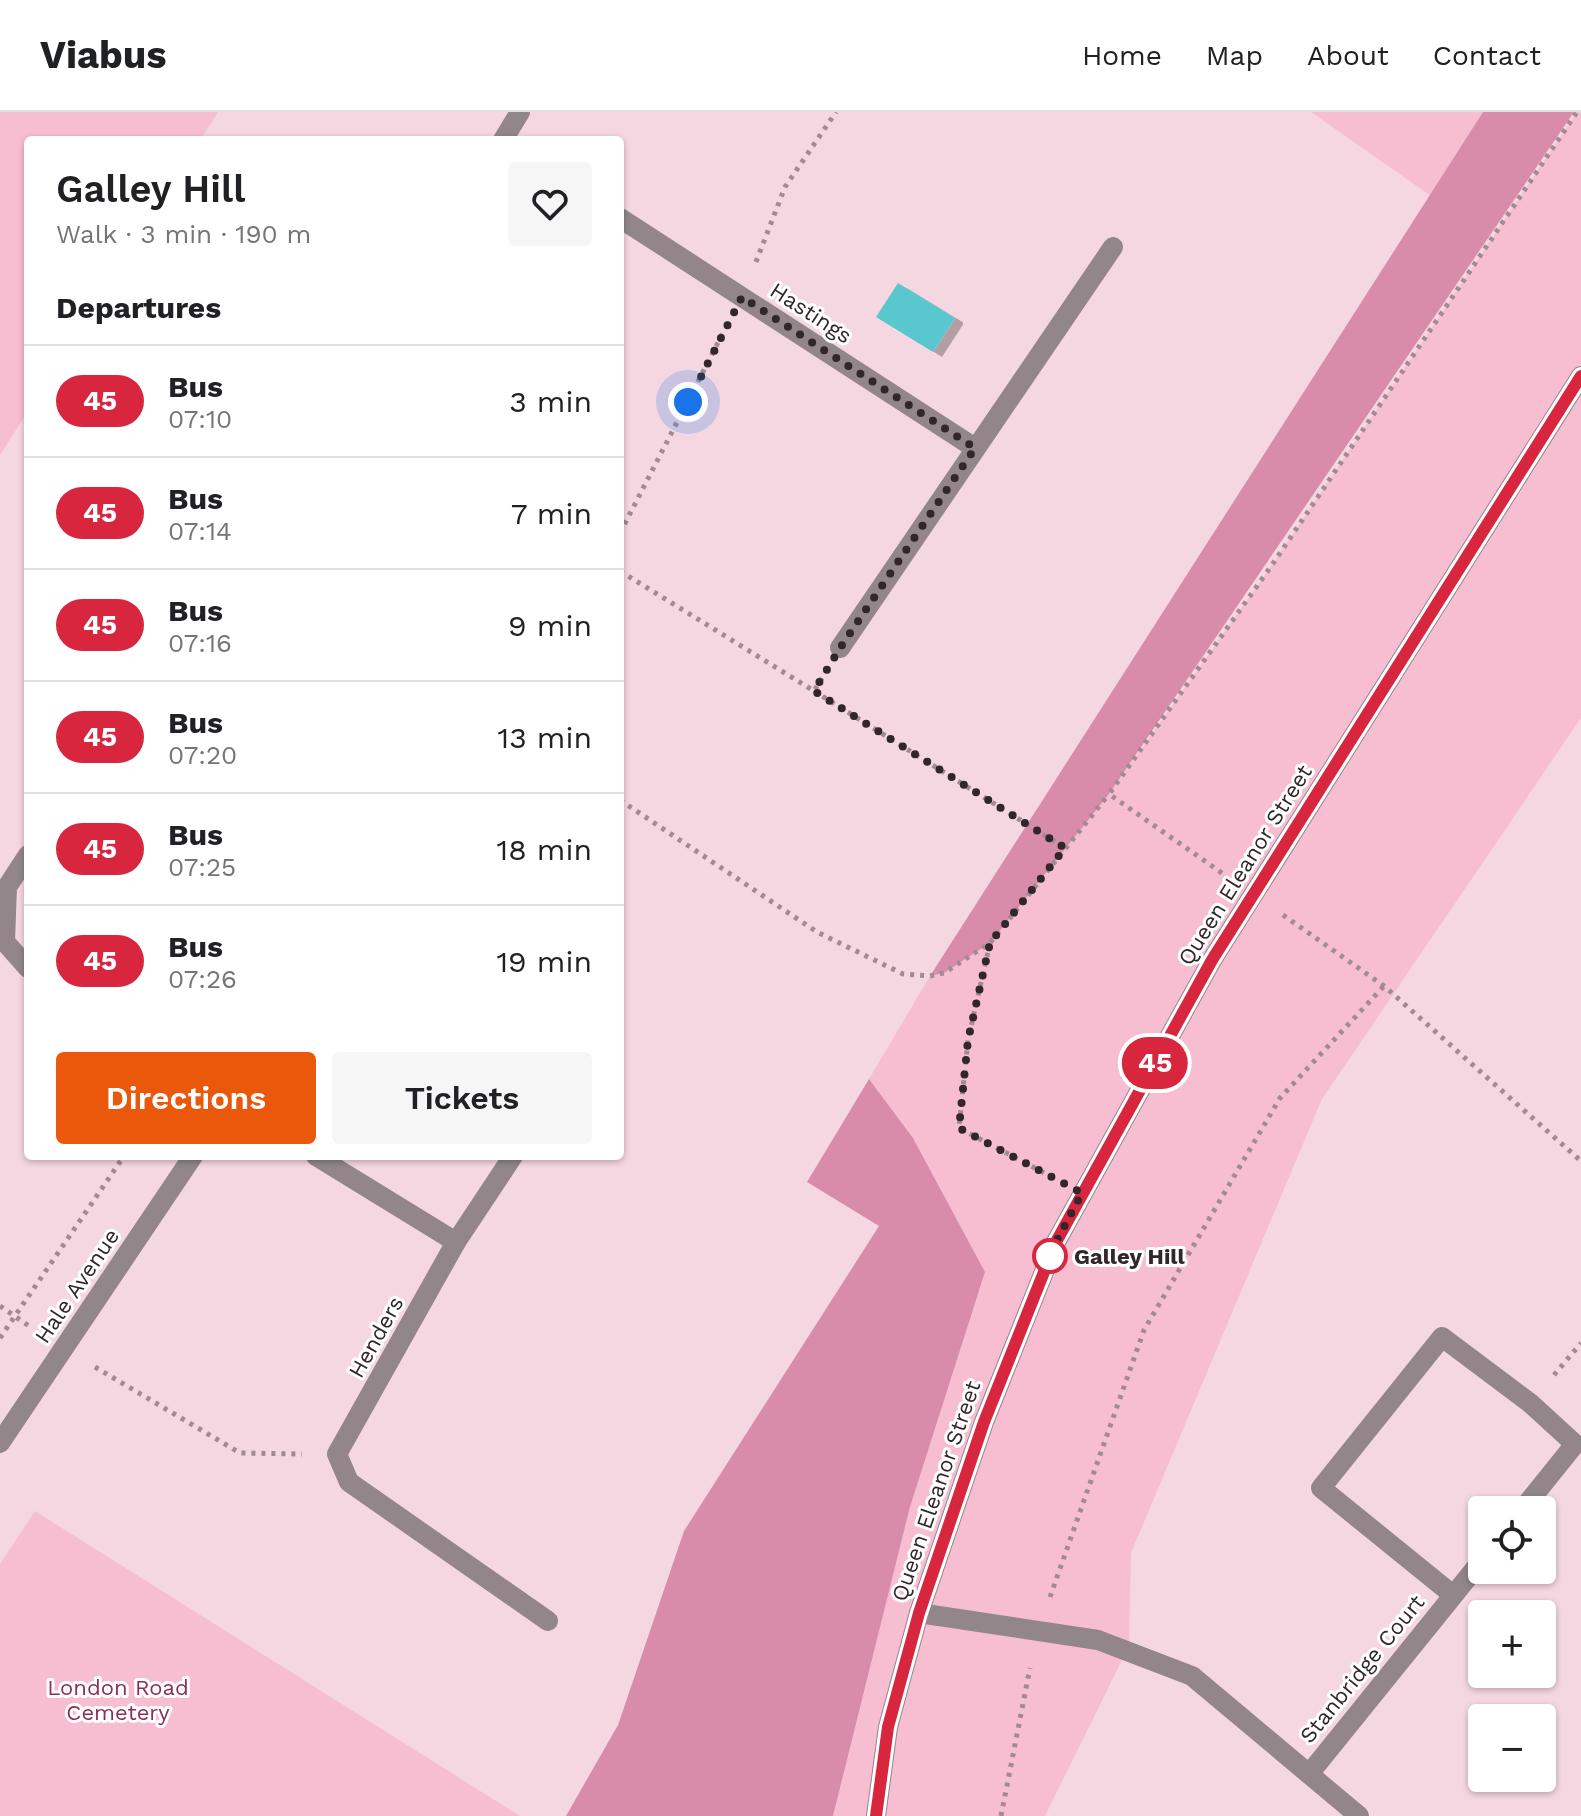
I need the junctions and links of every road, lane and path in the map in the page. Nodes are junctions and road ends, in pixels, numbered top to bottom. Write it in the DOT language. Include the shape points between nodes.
graph roads {
  1 [pos="520,112"];
  2 [pos="836,112"];
  3 [pos="1577,112"];
  4 [pos="505,136"];
  5 [pos="624,221"];
  6 [pos="1113,247"];
  7 [pos="742,297"];
  8 [pos="1581,376"];
  9 [pos="975,448"];
  10 [pos="624,525"];
  11 [pos="624,573"];
  12 [pos="840,648"];
  13 [pos="814,691"];
  14 [pos="1109,794"];
  15 [pos="624,803"];
  16 [pos="1065,848"];
  17 [pos="24,861"];
  18 [pos="1227,876"];
  19 [pos="1279,912"];
  20 [pos="990,943"];
  21 [pos="2,944"];
  22 [pos="24,964"];
  23 [pos="1384,986"];
  24 [pos="121,1160"];
  25 [pos="190,1160"];
  26 [pos="323,1160"];
  27 [pos="510,1160"];
  28 [pos="1581,1161"];
  29 [pos="1082,1193"];
  30 [pos="456,1242"];
  31 [pos="0,1306"];
  32 [pos="14,1315"];
  33 [pos="0,1338"];
  34 [pos="64,1349"];
  35 [pos="0,1443"];
  36 [pos="337,1454"];
  37 [pos="1533,1496"];
  38 [pos="1468,1577"];
  39 [pos="1453,1595"];
  40 [pos="919,1613"];
  41 [pos="548,1621"];
  42 [pos="1038,1631"];
  43 [pos="1309,1774"];
  44 [pos="876,1816"];
  45 [pos="1001,1816"];
  46 [pos="1359,1816"];
  1 -- 4 [label="street"];
  2 -- 7 [label="path" via="785,187"];
  3 -- 14 [label="path" via="1272,565"];
  5 -- 7 [label="street, Hastings"];
  6 -- 9 [label="street"];
  7 -- 9 [label="street, Hastings"];
  7 -- 10 [label="path"];
  8 -- 29 [label="street, Queen Eleanor Street" via="1212,960"];
  9 -- 12 [label="street"];
  11 -- 13 [label="path"];
  12 -- 13 [label="path"];
  13 -- 16 [label="path"];
  14 -- 16 [label="path"];
  14 -- 18 [label="path"];
  15 -- 20 [label="path" via="817,932 903,974 944,973"];
  16 -- 20 [label="path"];
  17 -- 21 [label="street" via="7,887"];
  19 -- 23 [label="path"];
  20 -- 29 [label="path" via="968,1040 959,1128"];
  21 -- 22 [label="street"];
  23 -- 28 [label="path"];
  23 -- 42 [label="path" via="1280,1098 1144,1330"];
  24 -- 32 [label="path"];
  25 -- 34 [label="street, Hale Avenue"];
  26 -- 30 [label="street"];
  27 -- 30 [label="street, Henders"];
  29 -- 40 [label="street, Queen Eleanor Street" via="1056,1242 984,1422"];
  30 -- 36 [label="street, Henders"];
  31 -- 32 [label="path"];
  32 -- 33 [label="path"];
  32 -- 34 [label="path"];
  34 -- 35 [label="street, Hale Avenue"];
  34 -- 36 [label="path" via="240,1453"];
  36 -- 41 [label="street" via="349,1482"];
  37 -- 39 [label="street, Stanbridge Court" via="1575,1444 1442,1337 1321,1488"];
  38 -- 39 [label="street, Stanbridge Court"];
  39 -- 43 [label="street, Stanbridge Court"];
  40 -- 42 [label="street"];
  40 -- 44 [label="street, Queen Eleanor Street" via="888,1727"];
  42 -- 43 [label="street" via="1098,1640 1192,1676"];
  42 -- 45 [label="path"];
  43 -- 46 [label="street"];
}
